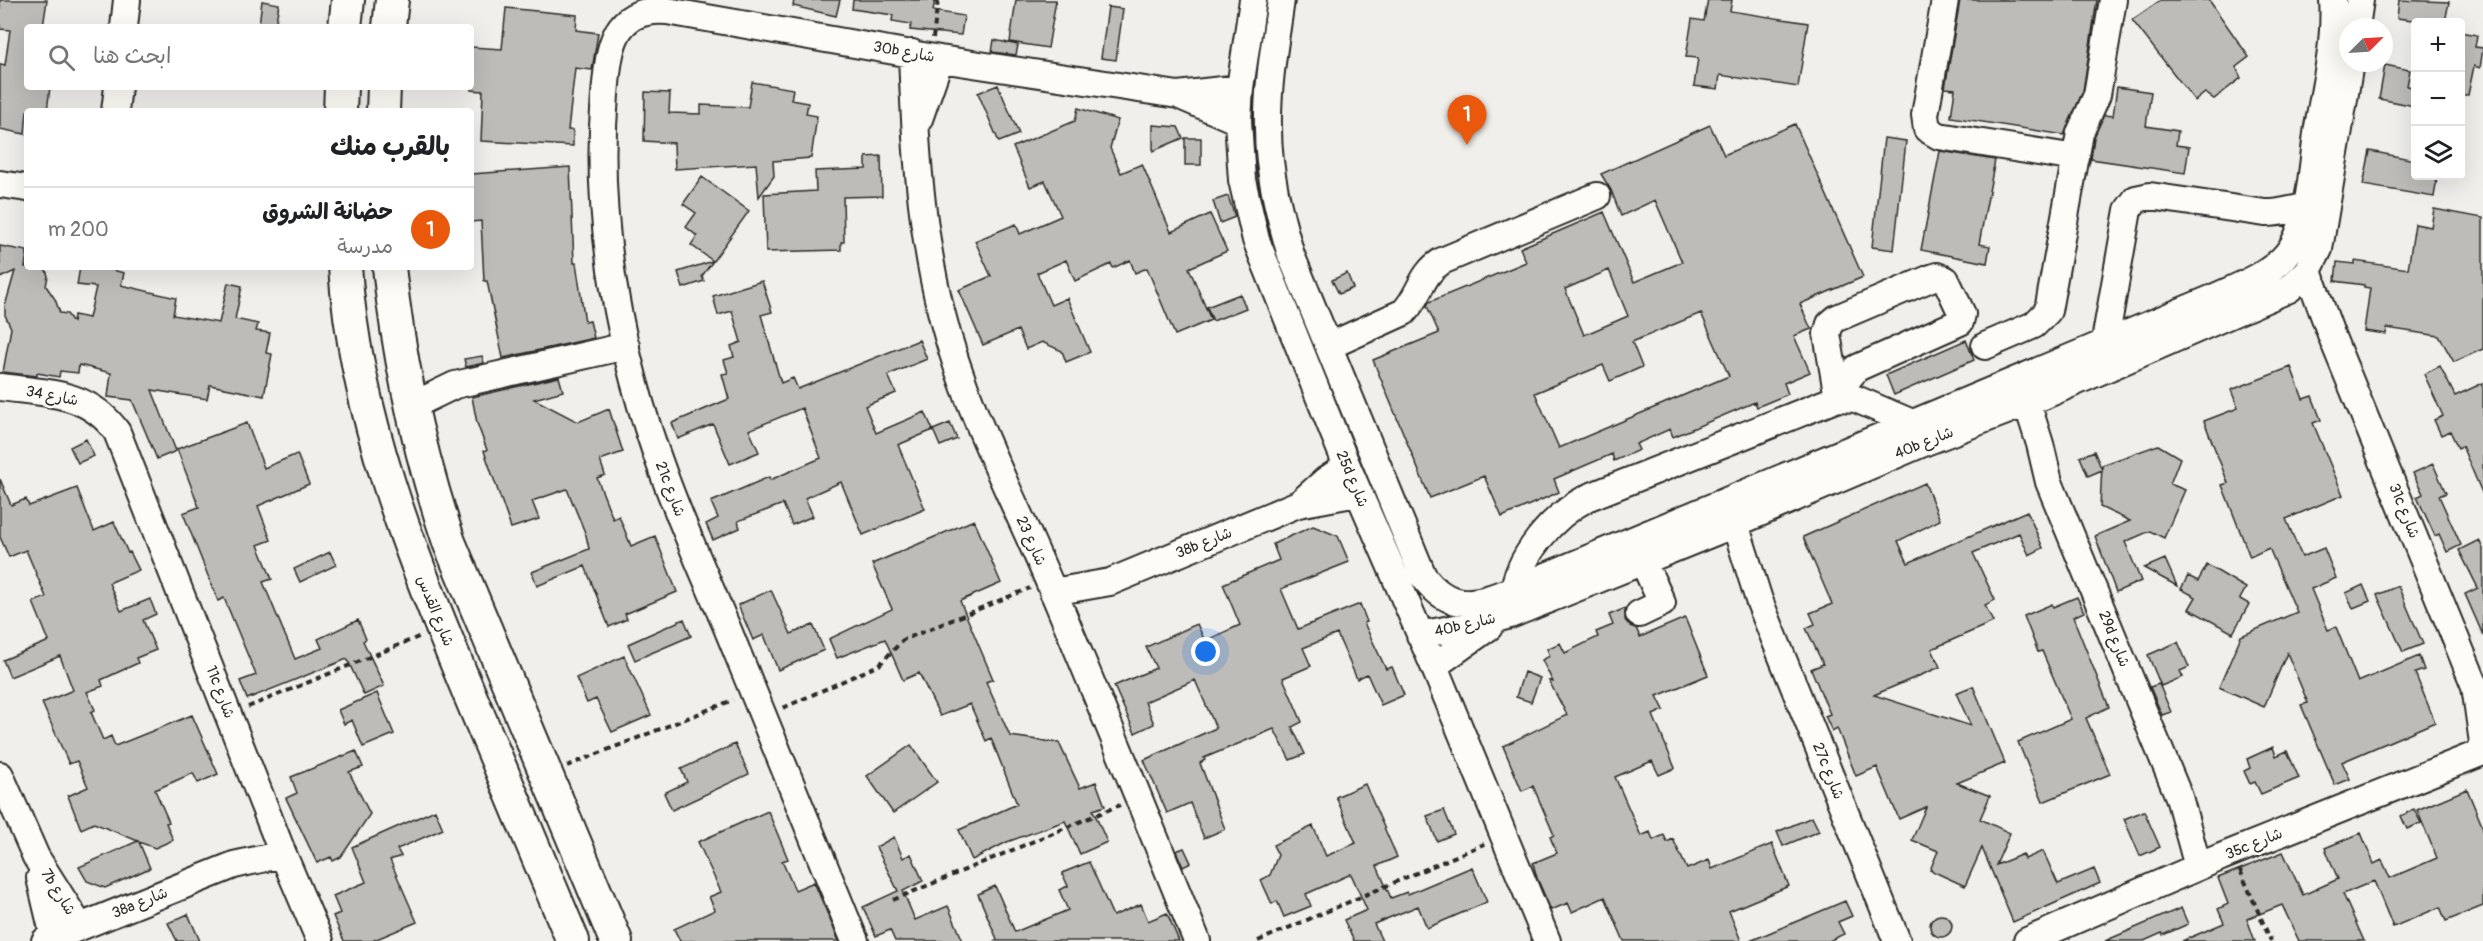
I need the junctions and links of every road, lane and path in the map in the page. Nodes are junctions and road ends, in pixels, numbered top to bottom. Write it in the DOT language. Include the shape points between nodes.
graph roads {
  1 [pos="127,0"];
  2 [pos="348,0"];
  3 [pos="392,0"];
  4 [pos="938,0"];
  5 [pos="1253,0"];
  6 [pos="1281,0"];
  7 [pos="1945,0"];
  8 [pos="2113,0"];
  9 [pos="2333,0"];
  10 [pos="2360,0"];
  11 [pos="632,18"];
  12 [pos="2357,18"];
  13 [pos="124,24"];
  14 [pos="345,24"];
  15 [pos="389,24"];
  16 [pos="2339,30"];
  17 [pos="927,56"];
  18 [pos="2339,72"];
  19 [pos="1240,88"];
  20 [pos="118,90"];
  21 [pos="340,90"];
  22 [pos="384,90"];
  23 [pos="1178,95"];
  24 [pos="115,108"];
  25 [pos="340,108"];
  26 [pos="383,108"];
  27 [pos="1238,121"];
  28 [pos="2076,158"];
  29 [pos="0,184"];
  30 [pos="24,188"];
  31 [pos="1597,196"];
  32 [pos="2316,207"];
  33 [pos="2314,260"];
  34 [pos="344,270"];
  35 [pos="389,270"];
  36 [pos="2289,289"];
  37 [pos="2218,308"];
  38 [pos="2014,334"];
  39 [pos="2332,337"];
  40 [pos="2105,341"];
  41 [pos="1329,345"];
  42 [pos="626,346"];
  43 [pos="1985,346"];
  44 [pos="356,356"];
  45 [pos="2020,377"];
  46 [pos="0,387"];
  47 [pos="1840,397"];
  48 [pos="2003,405"];
  49 [pos="411,414"];
  50 [pos="1920,432"];
  51 [pos="122,442"];
  52 [pos="1347,466"];
  53 [pos="1358,493"];
  54 [pos="1298,504"];
  55 [pos="1727,527"];
  56 [pos="449,542"];
  57 [pos="1414,555"];
  58 [pos="1643,561"];
  59 [pos="1389,567"];
  60 [pos="1110,582"];
  61 [pos="1051,586"];
  62 [pos="1512,602"];
  63 [pos="1639,614"];
  64 [pos="1064,618"];
  65 [pos="442,627"];
  66 [pos="1420,635"];
  67 [pos="1434,666"];
  68 [pos="2479,691"];
  69 [pos="753,693"];
  70 [pos="230,715"];
  71 [pos="763,717"];
  72 [pos="2483,743"];
  73 [pos="2483,752"];
  74 [pos="547,774"];
  75 [pos="0,775"];
  76 [pos="1138,797"];
  77 [pos="1503,835"];
  78 [pos="280,846"];
  79 [pos="2217,859"];
  80 [pos="893,900"];
  81 [pos="66,935"];
  82 [pos="320,941"];
  83 [pos="573,941"];
  84 [pos="616,941"];
  85 [pos="855,941"];
  86 [pos="1197,941"];
  87 [pos="1258,941"];
  88 [pos="1547,941"];
  89 [pos="1897,941"];
  90 [pos="2027,941"];
  91 [pos="2271,941"];
  1 -- 13 [label="street"];
  2 -- 14 [label="main road"];
  3 -- 15 [label="main road"];
  4 -- 17 [label="path"];
  5 -- 19 [label="street, 25d شارع"];
  6 -- 41 [label="street" via="1269,87 1271,172 1291,255"];
  7 -- 28 [label="street" via="1925,116 1928,129 1939,136"];
  8 -- 28 [label="street" via="2097,95 2083,123"];
  9 -- 16 [label="street"];
  10 -- 12 [label="street"];
  11 -- 17 [label="street, 30b شارع" via="667,11"];
  11 -- 42 [label="street, 21c شارع" via="616,34 609,54 603,137 607,230"];
  17 -- 23 [label="street, 30b شارع"];
  17 -- 61 [label="street, شارع 23" via="916,128 929,258 950,342 975,416"];
  18 -- 32 [label="street"];
  19 -- 23 [label="street, 30b شارع"];
  19 -- 27 [label="street, 25d شارع"];
  20 -- 24 [label="street"];
  21 -- 25 [label="main road"];
  22 -- 26 [label="main road"];
  23 -- 27 [label="street, 30b شارع"];
  27 -- 52 [label="street, 25d شارع" via="1242,180 1257,240"];
  28 -- 38 [label="street" via="2048,311 2040,322"];
  29 -- 30 [label="street"];
  31 -- 41 [label="street" via="1442,261 1424,276 1404,312"];
  32 -- 33 [label="street"];
  32 -- 37 [label="street" via="2278,264"];
  32 -- 40 [label="street" via="2277,214 2150,196 2136,199 2128,210"];
  33 -- 36 [label="street, 40b شارع"];
  33 -- 39 [label="street, 31c شارع"];
  34 -- 44 [label="main road, شارع القدس"];
  35 -- 49 [label="main road"];
  36 -- 37 [label="street, 40b شارع"];
  36 -- 39 [label="street, 31c شارع"];
  37 -- 40 [label="street"];
  37 -- 48 [label="street, 40b شارع"];
  38 -- 43 [label="street"];
  38 -- 45 [label="street"];
  39 -- 68 [label="street, 31c شارع"];
  40 -- 45 [label="street"];
  41 -- 57 [label="street"];
  42 -- 49 [label="street" via="455,385 424,400"];
  42 -- 69 [label="street, 21c شارع" via="663,474"];
  44 -- 56 [label="main road" via="372,389 424,545 438,550"];
  44 -- 65 [label="main road, شارع القدس" via="390,488"];
  45 -- 48 [label="street"];
  46 -- 51 [label="street, شارع 34" via="83,401 102,414"];
  47 -- 47 [label="street" via="1857,368 1960,322 1962,314 1946,280 1931,278 1830,324 1827,334"];
  47 -- 50 [label="street" via="1856,399"];
  47 -- 62 [label="street" via="1580,501 1533,548 1525,560"];
  48 -- 50 [label="street, 40b شارع"];
  48 -- 79 [label="street, 29d شارع" via="2049,482 2179,797"];
  49 -- 56 [label="main road"];
  50 -- 55 [label="street, 40b شارع"];
  50 -- 62 [label="street"];
  51 -- 70 [label="street, 11c شارع"];
  52 -- 53 [label="street, 25d شارع"];
  52 -- 54 [label="street, 38b شارع"];
  53 -- 54 [label="street, 38b شارع"];
  53 -- 59 [label="street, 25d شارع"];
  54 -- 60 [label="street, 38b شارع"];
  55 -- 58 [label="street, 40b شارع"];
  55 -- 89 [label="street, 27c شارع"];
  56 -- 74 [label="main road"];
  57 -- 59 [label="street"];
  57 -- 62 [label="street" via="1431,588 1452,601"];
  58 -- 62 [label="street, 40b شارع"];
  58 -- 63 [label="street" via="1662,603"];
  59 -- 66 [label="street, 25d شارع"];
  60 -- 61 [label="street, 38b شارع"];
  60 -- 64 [label="street, 38b شارع"];
  61 -- 64 [label="street, شارع 23"];
  61 -- 71 [label="path" via="903,640 879,665"];
  62 -- 66 [label="street, 40b شارع"];
  62 -- 67 [label="street, 40b شارع"];
  64 -- 76 [label="street, شارع 23"];
  65 -- 70 [label="path"];
  65 -- 83 [label="main road, شارع القدس"];
  66 -- 67 [label="street, 25d شارع"];
  67 -- 77 [label="street, 25d شارع"];
  68 -- 72 [label="street, 31c شارع"];
  69 -- 71 [label="street, 21c شارع"];
  69 -- 74 [label="path"];
  70 -- 78 [label="street, 11c شارع"];
  71 -- 85 [label="street, 21c شارع"];
  73 -- 79 [label="street, 35c شارع"];
  74 -- 84 [label="main road"];
  75 -- 81 [label="street, 7b شارع"];
  76 -- 80 [label="path"];
  76 -- 86 [label="street, شارع 23"];
  77 -- 87 [label="path"];
  77 -- 88 [label="street, 25d شارع"];
  78 -- 81 [label="street, 38a شارع"];
  78 -- 82 [label="street, 11c شارع"];
  79 -- 90 [label="street, 35c شارع"];
  79 -- 91 [label="path"];
}
